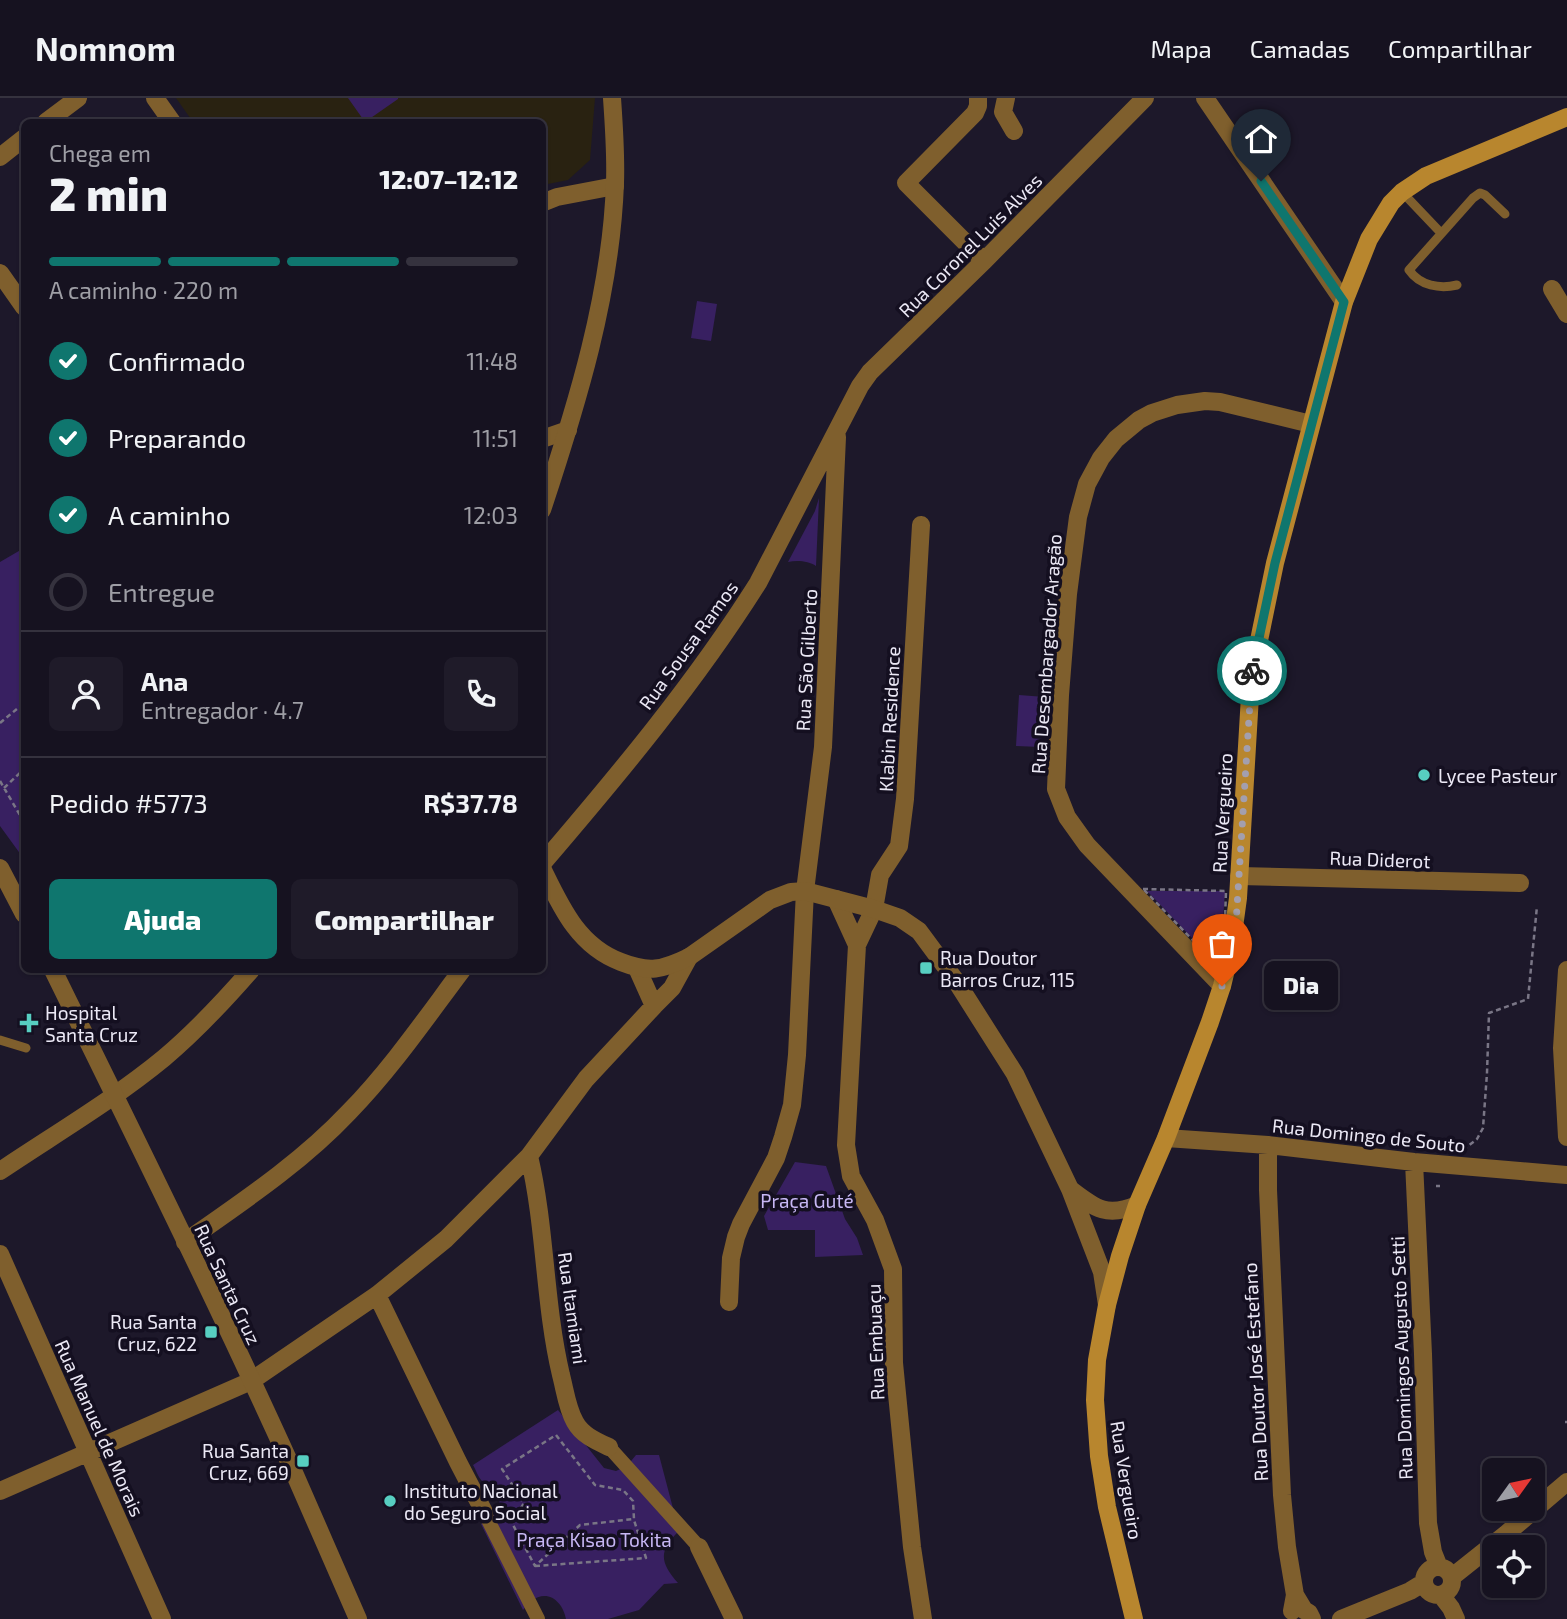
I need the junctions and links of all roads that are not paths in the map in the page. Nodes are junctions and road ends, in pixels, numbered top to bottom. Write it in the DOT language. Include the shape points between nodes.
graph roads {
  1 [pos="78,98"];
  2 [pos="155,98"];
  3 [pos="612,98"];
  4 [pos="978,98"];
  5 [pos="1006,98"];
  6 [pos="1145,98"];
  7 [pos="1205,98"];
  8 [pos="1567,117"];
  9 [pos="50,119"];
  10 [pos="170,119"];
  11 [pos="1014,131"];
  12 [pos="21,140"];
  13 [pos="0,157"];
  14 [pos="615,186"];
  15 [pos="1402,192"];
  16 [pos="546,201"];
  17 [pos="1505,214"];
  18 [pos="1441,233"];
  19 [pos="984,261"];
  20 [pos="0,273"];
  21 [pos="1457,285"];
  22 [pos="1552,289"];
  23 [pos="1344,302"];
  24 [pos="21,303"];
  25 [pos="1567,314"];
  26 [pos="1311,424"];
  27 [pos="568,430"];
  28 [pos="837,430"];
  29 [pos="546,438"];
  30 [pos="546,498"];
  31 [pos="921,525"];
  32 [pos="546,861"];
  33 [pos="0,869"];
  34 [pos="546,875"];
  35 [pos="1239,876"];
  36 [pos="1520,883"];
  37 [pos="805,891"];
  38 [pos="836,899"];
  39 [pos="21,900"];
  40 [pos="874,909"];
  41 [pos="857,945"];
  42 [pos="689,957"];
  43 [pos="637,968"];
  44 [pos="1567,970"];
  45 [pos="56,973"];
  46 [pos="248,973"];
  47 [pos="460,973"];
  48 [pos="1222,986"];
  49 [pos="654,1006"];
  50 [pos="0,1040"];
  51 [pos="26,1048"];
  52 [pos="114,1096"];
  53 [pos="1567,1137"];
  54 [pos="1166,1138"];
  55 [pos="1268,1145"];
  56 [pos="529,1156"];
  57 [pos="1414,1162"];
  58 [pos="0,1171"];
  59 [pos="1567,1175"];
  60 [pos="1070,1189"];
  61 [pos="1137,1205"];
  62 [pos="186,1242"];
  63 [pos="0,1254"];
  64 [pos="377,1295"];
  65 [pos="729,1302"];
  66 [pos="1107,1305"];
  67 [pos="251,1381"];
  68 [pos="609,1447"];
  69 [pos="88,1452"];
  70 [pos="1567,1482"];
  71 [pos="0,1491"];
  72 [pos="484,1513"];
  73 [pos="699,1547"];
  74 [pos="1440,1583"];
  75 [pos="1303,1613"];
  76 [pos="162,1619"];
  77 [pos="358,1619"];
  78 [pos="538,1619"];
  79 [pos="734,1619"];
  80 [pos="923,1619"];
  81 [pos="1134,1619"];
  82 [pos="1341,1619"];
  1 -- 9 [label="street"];
  2 -- 10 [label="street"];
  3 -- 14 [label="street"];
  4 -- 19 [label="street" via="975,113 906,183"];
  5 -- 11 [label="street" via="1003,112"];
  6 -- 19 [label="street, Rua Coronel Luis Alves"];
  7 -- 23 [label="street"];
  8 -- 15 [label="main road, Rua Vergueiro" via="1435,172"];
  12 -- 13 [label="street"];
  14 -- 16 [label="street"];
  14 -- 27 [label="street" via="598,313"];
  15 -- 18 [label="lane"];
  15 -- 23 [label="main road, Rua Vergueiro" via="1369,239"];
  17 -- 18 [label="lane" via="1479,193"];
  18 -- 21 [label="lane" via="1409,270 1424,284"];
  19 -- 28 [label="street, Rua Coronel Luis Alves" via="870,372"];
  20 -- 24 [label="street"];
  22 -- 25 [label="street"];
  23 -- 26 [label="main road, Rua Vergueiro"];
  26 -- 35 [label="main road, Rua Vergueiro" via="1251,679"];
  26 -- 48 [label="street, Rua Desembargador Aragão" via="1220,402 1185,404 1152,413 1125,430 1101,458 1087,484 1078,517 1068,594 1056,789 1067,817 1087,845"];
  27 -- 29 [label="street"];
  27 -- 30 [label="street"];
  28 -- 32 [label="street, Rua Sousa Ramos" via="740,611 630,762"];
  28 -- 37 [label="street, Rua São Gilberto" via="823,747"];
  31 -- 40 [label="street, Klabin Residence" via="901,838 880,875"];
  33 -- 39 [label="street"];
  34 -- 43 [label="street" via="561,907 585,940 610,958"];
  35 -- 36 [label="street, Rua Diderot"];
  35 -- 48 [label="main road, Rua Vergueiro" via="1236,923"];
  37 -- 38 [label="street"];
  37 -- 42 [label="street" via="770,900"];
  37 -- 65 [label="street, Rua São Gilberto" via="792,1105 776,1158 736,1237"];
  38 -- 40 [label="street"];
  38 -- 41 [label="street, Rua Embuaçu"];
  40 -- 41 [label="street, Rua Embuaçu"];
  40 -- 60 [label="street" via="919,931 956,981 1015,1074"];
  41 -- 80 [label="street, Rua Embuaçu" via="846,1145 851,1176 875,1220 892,1269 894,1363"];
  42 -- 43 [label="street" via="659,969"];
  42 -- 49 [label="street" via="672,988"];
  43 -- 49 [label="street"];
  44 -- 53 [label="street" via="1562,1048"];
  45 -- 52 [label="street, Rua Santa Cruz"];
  46 -- 52 [label="street" via="196,1030"];
  47 -- 62 [label="street" via="347,1114 265,1186"];
  48 -- 54 [label="main road, Rua Vergueiro"];
  49 -- 56 [label="street" via="586,1079"];
  50 -- 51 [label="lane"];
  52 -- 58 [label="street"];
  52 -- 62 [label="street, Rua Santa Cruz"];
  54 -- 55 [label="street, Rua Domingo de Souto"];
  54 -- 61 [label="main road, Rua Vergueiro"];
  55 -- 57 [label="street, Rua Domingo de Souto"];
  55 -- 75 [label="street, Rua Doutor José Estefano" via="1282,1495 1287,1547"];
  56 -- 64 [label="street" via="446,1239"];
  56 -- 68 [label="street, Rua Itamiami" via="537,1189 554,1345 569,1408 584,1432"];
  57 -- 59 [label="street, Rua Domingo de Souto"];
  57 -- 74 [label="street, Rua Domingos Augusto Setti" via="1428,1523"];
  60 -- 61 [label="street" via="1104,1211"];
  60 -- 66 [label="street" via="1102,1272"];
  61 -- 66 [label="main road, Rua Vergueiro"];
  62 -- 67 [label="street, Rua Santa Cruz"];
  63 -- 69 [label="street, Rua Manuel de Morais"];
  64 -- 67 [label="street"];
  64 -- 72 [label="street"];
  66 -- 81 [label="main road, Rua Vergueiro" via="1097,1360 1098,1456"];
  67 -- 69 [label="street"];
  67 -- 77 [label="street, Rua Santa Cruz"];
  68 -- 73 [label="street"];
  69 -- 71 [label="street"];
  69 -- 76 [label="street, Rua Manuel de Morais"];
  70 -- 74 [label="street"];
  72 -- 78 [label="street"];
  73 -- 79 [label="street"];
  74 -- 82 [label="street"];
}
